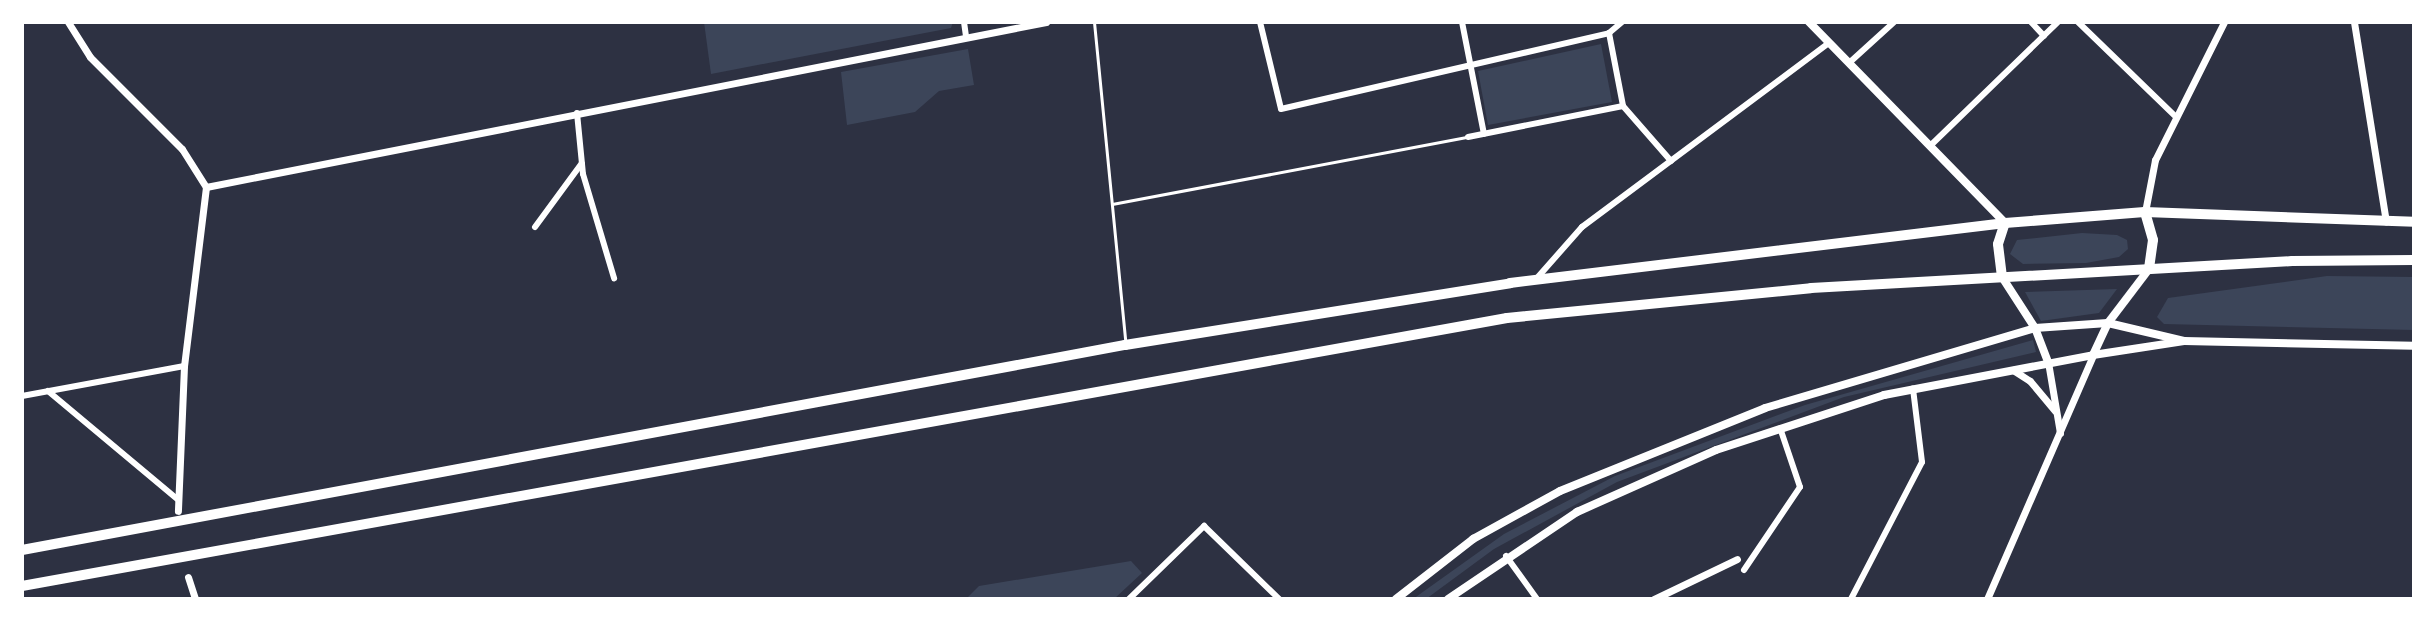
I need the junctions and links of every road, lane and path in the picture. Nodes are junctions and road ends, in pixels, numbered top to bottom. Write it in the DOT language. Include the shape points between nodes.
graph roads {
  1 [pos="68,22"];
  2 [pos="964,22"];
  3 [pos="1046,22"];
  4 [pos="1094,22"];
  5 [pos="1260,22"];
  6 [pos="1462,22"];
  7 [pos="1622,22"];
  8 [pos="1809,22"];
  9 [pos="1894,22"];
  10 [pos="2031,22"];
  11 [pos="2058,22"];
  12 [pos="2078,22"];
  13 [pos="2224,22"];
  14 [pos="2354,22"];
  15 [pos="1609,33"];
  16 [pos="2044,36"];
  17 [pos="966,37"];
  18 [pos="1829,43"];
  19 [pos="1849,63"];
  20 [pos="1471,66"];
  21 [pos="1623,106"];
  22 [pos="577,113"];
  23 [pos="2176,117"];
  24 [pos="1484,134"];
  25 [pos="1468,137"];
  26 [pos="1930,146"];
  27 [pos="1671,161"];
  28 [pos="582,163"];
  29 [pos="206,187"];
  30 [pos="1112,204"];
  31 [pos="2145,212"];
  32 [pos="2386,221"];
  33 [pos="2414,222"];
  34 [pos="2005,223"];
  35 [pos="535,227"];
  36 [pos="2414,260"];
  37 [pos="2149,269"];
  38 [pos="2002,277"];
  39 [pos="614,278"];
  40 [pos="1535,280"];
  41 [pos="2108,323"];
  42 [pos="2035,328"];
  43 [pos="2184,341"];
  44 [pos="1125,345"];
  45 [pos="2414,346"];
  46 [pos="2093,355"];
  47 [pos="2048,362"];
  48 [pos="184,366"];
  49 [pos="2011,369"];
  50 [pos="1913,389"];
  51 [pos="48,391"];
  52 [pos="22,396"];
  53 [pos="2057,413"];
  54 [pos="1780,428"];
  55 [pos="2060,435"];
  56 [pos="177,499"];
  57 [pos="178,511"];
  58 [pos="22,550"];
  59 [pos="1506,556"];
  60 [pos="1737,559"];
  61 [pos="1744,570"];
  62 [pos="188,577"];
  63 [pos="22,586"];
  64 [pos="195,599"];
  65 [pos="1129,599"];
  66 [pos="1279,599"];
  67 [pos="1396,599"];
  68 [pos="1448,599"];
  69 [pos="1537,599"];
  70 [pos="1654,599"];
  71 [pos="1851,599"];
  72 [pos="1987,599"];
  1 -- 29 [label="street" via="90,57 182,149"];
  2 -- 17 [label="street"];
  3 -- 17 [label="street"];
  4 -- 30 [label="lane"];
  5 -- 20 [label="street" via="1281,109"];
  6 -- 20 [label="street"];
  7 -- 15 [label="street"];
  8 -- 18 [label="main road"];
  9 -- 19 [label="street"];
  10 -- 16 [label="street"];
  11 -- 16 [label="street"];
  12 -- 23 [label="street"];
  13 -- 23 [label="street"];
  14 -- 32 [label="street"];
  15 -- 20 [label="street"];
  15 -- 21 [label="street"];
  16 -- 26 [label="street"];
  17 -- 22 [label="street"];
  18 -- 19 [label="main road"];
  18 -- 27 [label="street"];
  19 -- 26 [label="main road"];
  20 -- 24 [label="street"];
  21 -- 24 [label="street"];
  21 -- 27 [label="street"];
  22 -- 28 [label="street"];
  22 -- 29 [label="street"];
  23 -- 31 [label="street" via="2150,174"];
  24 -- 25 [label="street"];
  25 -- 30 [label="lane"];
  26 -- 34 [label="main road"];
  27 -- 40 [label="street" via="1582,227"];
  28 -- 35 [label="street"];
  28 -- 39 [label="street"];
  29 -- 48 [label="street"];
  30 -- 44 [label="lane"];
  31 -- 32 [label="highway"];
  31 -- 34 [label="highway"];
  31 -- 37 [label="highway" via="2153,240"];
  32 -- 33 [label="highway"];
  34 -- 38 [label="highway" via="1998,244"];
  34 -- 40 [label="highway"];
  36 -- 37 [label="highway"];
  37 -- 38 [label="highway"];
  37 -- 41 [label="main road"];
  38 -- 42 [label="main road"];
  38 -- 63 [label="highway" via="1811,288 1507,318"];
  40 -- 44 [label="highway"];
  41 -- 42 [label="main road"];
  41 -- 43 [label="main road"];
  41 -- 46 [label="main road"];
  42 -- 47 [label="main road"];
  42 -- 67 [label="main road" via="1765,408 1644,454 1511,517 1449,556"];
  43 -- 45 [label="main road"];
  43 -- 46 [label="main road"];
  44 -- 58 [label="highway"];
  46 -- 47 [label="main road"];
  46 -- 55 [label="street"];
  47 -- 49 [label="main road"];
  47 -- 53 [label="street"];
  48 -- 51 [label="street"];
  48 -- 56 [label="street"];
  49 -- 50 [label="main road"];
  49 -- 53 [label="street" via="2030,381"];
  50 -- 54 [label="main road"];
  50 -- 71 [label="street" via="1922,462"];
  51 -- 52 [label="street"];
  51 -- 56 [label="street"];
  53 -- 55 [label="street"];
  54 -- 59 [label="main road" via="1599,500"];
  54 -- 61 [label="street" via="1800,487"];
  55 -- 72 [label="street"];
  56 -- 57 [label="street"];
  59 -- 68 [label="main road"];
  59 -- 69 [label="street"];
  60 -- 70 [label="street"];
  62 -- 64 [label="street"];
  65 -- 66 [label="street" via="1204,526"];
}
